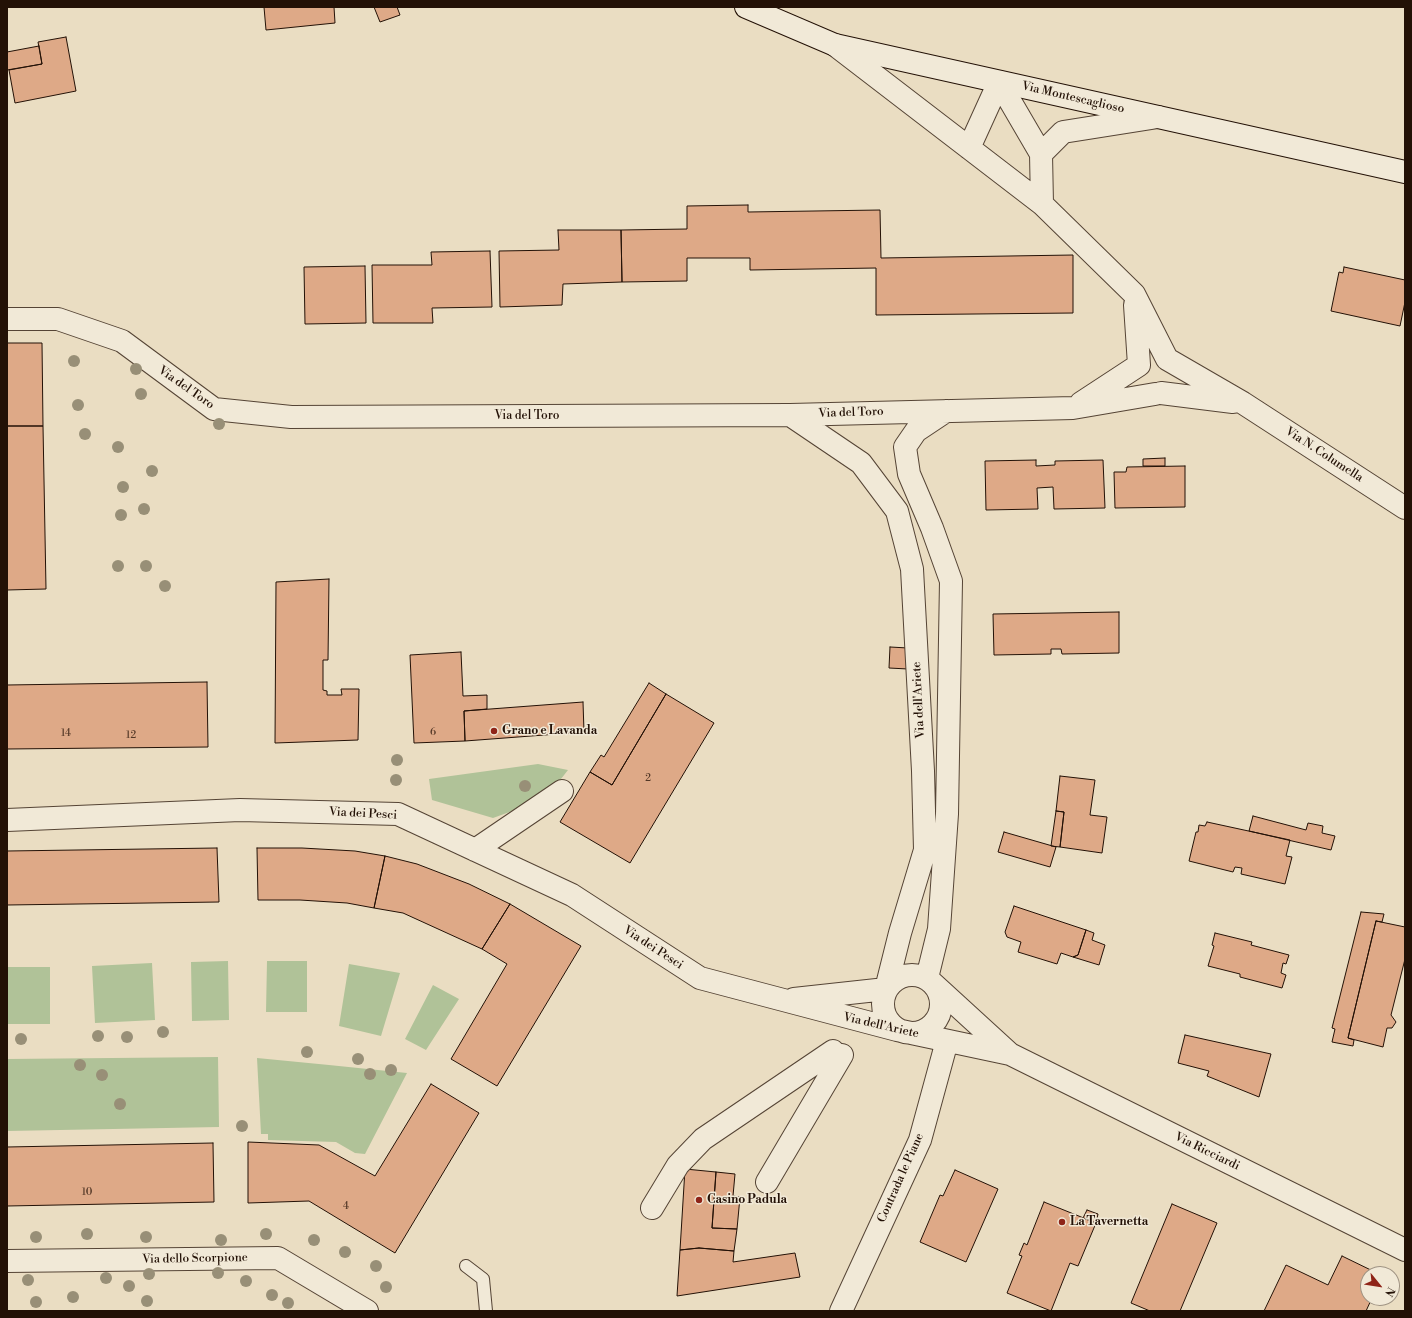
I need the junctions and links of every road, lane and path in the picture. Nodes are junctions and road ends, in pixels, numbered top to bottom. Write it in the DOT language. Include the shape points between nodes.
graph roads {
  1 [pos="746,7"];
  2 [pos="835,45"];
  3 [pos="999,82"];
  4 [pos="1158,117"];
  5 [pos="970,148"];
  6 [pos="1041,154"];
  7 [pos="1405,172"];
  8 [pos="1042,204"];
  9 [pos="1134,294"];
  10 [pos="7,319"];
  11 [pos="1167,359"];
  12 [pos="1139,365"];
  13 [pos="1158,394"];
  14 [pos="1243,403"];
  15 [pos="1073,408"];
  16 [pos="946,411"];
  17 [pos="790,415"];
  18 [pos="1405,508"];
  19 [pos="562,791"];
  20 [pos="7,820"];
  21 [pos="475,850"];
  22 [pos="927,978"];
  23 [pos="886,989"];
  24 [pos="781,1001"];
  25 [pos="897,1030"];
  26 [pos="947,1041"];
  27 [pos="1010,1054"];
  28 [pos="767,1182"];
  29 [pos="652,1208"];
  30 [pos="1405,1250"];
  31 [pos="7,1261"];
  32 [pos="466,1266"];
  33 [pos="368,1311"];
  34 [pos="486,1311"];
  35 [pos="841,1311"];
  1 -- 2 [label="street, Via Montescaglioso"];
  2 -- 3 [label="street, Via Montescaglioso"];
  2 -- 5 [label="street"];
  3 -- 4 [label="street, Via Montescaglioso"];
  3 -- 5 [label="street"];
  3 -- 6 [label="street"];
  4 -- 6 [label="street" via="1063,132"];
  4 -- 7 [label="street, Via Montescaglioso"];
  5 -- 8 [label="street"];
  6 -- 8 [label="street"];
  8 -- 9 [label="street"];
  9 -- 11 [label="street"];
  9 -- 12 [label="street"];
  10 -- 17 [label="street, Via del Toro" via="58,319 122,341 214,409 291,417"];
  11 -- 12 [label="street" via="1149,357"];
  11 -- 13 [label="street" via="1175,375 1171,386"];
  11 -- 14 [label="street, Via N. Columella"];
  12 -- 13 [label="street" via="1139,384 1143,389"];
  12 -- 15 [label="street"];
  13 -- 14 [label="street"];
  13 -- 15 [label="street, Via del Toro"];
  14 -- 18 [label="street, Via N. Columella"];
  15 -- 16 [label="street, Via del Toro"];
  16 -- 17 [label="street, Via del Toro"];
  16 -- 22 [label="street" via="916,431 905,447 909,474 951,581 947,814 939,929"];
  17 -- 23 [label="street, Via dell'Ariete" via="861,463 897,512 912,569 925,850"];
  19 -- 21 [label="street"];
  20 -- 21 [label="street, Via dei Pesci" via="240,810 398,814"];
  21 -- 24 [label="street, Via dei Pesci" via="572,895 700,978"];
  22 -- 23 [label="street" via="904,975"];
  22 -- 25 [label="street" via="941,996 938,1019 920,1033"];
  22 -- 27 [label="street"];
  23 -- 24 [label="street, Via dell'Ariete"];
  23 -- 25 [label="street" via="883,1012 891,1026"];
  24 -- 25 [label="street, Via dell'Ariete"];
  25 -- 26 [label="street, Via dell'Ariete"];
  26 -- 27 [label="street, Via dell'Ariete"];
  26 -- 35 [label="street, Contrada le Piane" via="920,1140"];
  27 -- 30 [label="street, Via Ricciardi"];
  28 -- 29 [label="street" via="837,1053 703,1139 678,1164"];
  31 -- 33 [label="street, Via dello Scorpione" via="278,1258"];
  32 -- 34 [label="lane" via="483,1279"];
}
